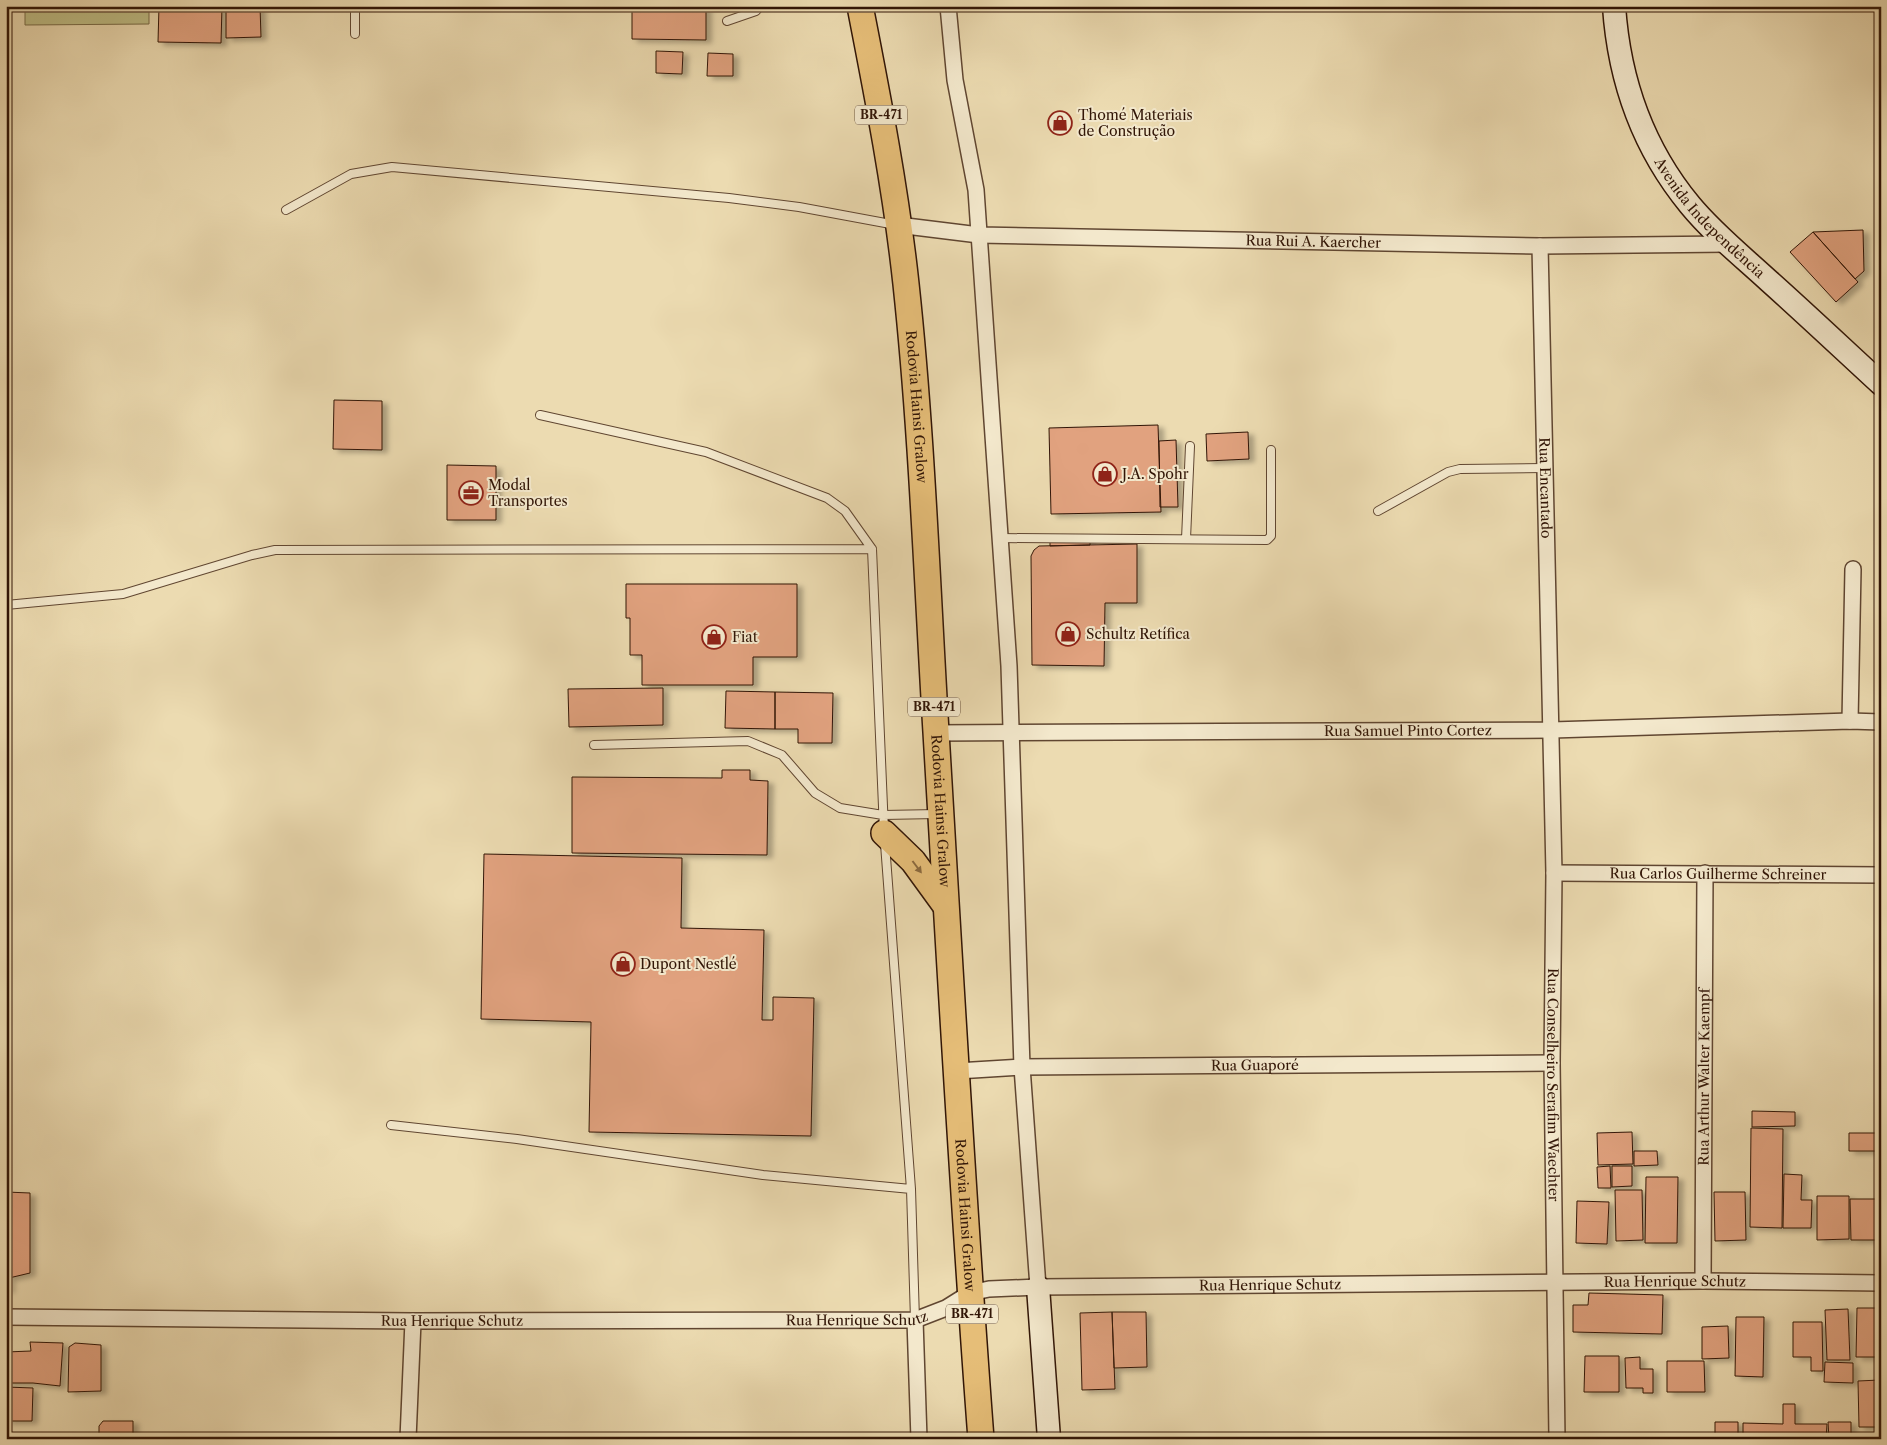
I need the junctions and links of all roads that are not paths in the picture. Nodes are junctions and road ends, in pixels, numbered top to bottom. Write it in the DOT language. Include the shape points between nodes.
graph roads {
  1 [pos="355,6"];
  2 [pos="760,6"];
  3 [pos="860,6"];
  4 [pos="948,6"];
  5 [pos="1614,6"];
  6 [pos="727,21"];
  7 [pos="355,34"];
  8 [pos="286,210"];
  9 [pos="898,225"];
  10 [pos="979,235"];
  11 [pos="1730,244"];
  12 [pos="1540,246"];
  13 [pos="1881,384"];
  14 [pos="540,415"];
  15 [pos="1190,446"];
  16 [pos="1271,450"];
  17 [pos="1545,468"];
  18 [pos="1378,511"];
  19 [pos="1000,538"];
  20 [pos="1186,539"];
  21 [pos="872,549"];
  22 [pos="1853,569"];
  23 [pos="6,605"];
  24 [pos="1850,721"];
  25 [pos="1881,722"];
  26 [pos="1552,730"];
  27 [pos="936,732"];
  28 [pos="1010,732"];
  29 [pos="594,744"];
  30 [pos="941,814"];
  31 [pos="884,824"];
  32 [pos="1554,873"];
  33 [pos="1705,873"];
  34 [pos="1881,875"];
  35 [pos="945,905"];
  36 [pos="1552,1063"];
  37 [pos="1022,1067"];
  38 [pos="957,1071"];
  39 [pos="391,1125"];
  40 [pos="911,1189"];
  41 [pos="1703,1281"];
  42 [pos="1554,1282"];
  43 [pos="1881,1283"];
  44 [pos="1038,1287"];
  45 [pos="970,1293"];
  46 [pos="6,1317"];
  47 [pos="915,1320"];
  48 [pos="413,1321"];
  49 [pos="408,1439"];
  50 [pos="920,1439"];
  51 [pos="981,1439"];
  52 [pos="1048,1439"];
  53 [pos="1557,1439"];
  1 -- 7 [label="lane"];
  2 -- 6 [label="lane" via="756,11"];
  3 -- 9 [label="main road, Rodovia Hainsi Gralow / BR-471"];
  4 -- 10 [label="street" via="955,80 976,190"];
  5 -- 11 [label="main road, Avenida Independência" via="1630,99 1644,133 1660,163 1690,205"];
  8 -- 9 [label="lane" via="351,174 392,167 747,200"];
  9 -- 10 [label="street, Rua Rui A. Kaercher"];
  9 -- 27 [label="main road, Rodovia Hainsi Gralow / BR-471" via="916,406"];
  10 -- 12 [label="street, Rua Rui A. Kaercher"];
  10 -- 19 [label="street"];
  11 -- 12 [label="street, Rua Rui A. Kaercher"];
  11 -- 13 [label="main road, Avenida Independência"];
  12 -- 17 [label="street, Rua Encantado"];
  14 -- 21 [label="lane" via="706,452 826,498 845,511"];
  15 -- 20 [label="lane"];
  16 -- 20 [label="lane" via="1271,536 1267,540"];
  17 -- 18 [label="lane" via="1460,469 1448,472"];
  17 -- 26 [label="street, Rua Encantado"];
  19 -- 20 [label="lane"];
  19 -- 28 [label="street"];
  21 -- 23 [label="lane" via="275,550 123,594"];
  21 -- 31 [label="lane"];
  22 -- 24 [label="street"];
  24 -- 25 [label="street, Rua Samuel Pinto Cortez"];
  24 -- 26 [label="street, Rua Samuel Pinto Cortez"];
  26 -- 28 [label="street, Rua Samuel Pinto Cortez"];
  26 -- 32 [label="street, Rua Conselheiro Serafim Waechter"];
  27 -- 28 [label="street, Rua Samuel Pinto Cortez"];
  27 -- 30 [label="main road, Rodovia Hainsi Gralow / BR-471"];
  28 -- 37 [label="street"];
  29 -- 31 [label="lane" via="748,741 782,755 815,793 840,808"];
  30 -- 31 [label="lane"];
  30 -- 35 [label="main road, Rodovia Hainsi Gralow / BR-471"];
  31 -- 35 [label="main road, one-way"];
  31 -- 40 [label="lane"];
  32 -- 33 [label="street, Rua Carlos Guilherme Schreiner"];
  32 -- 36 [label="street, Rua Conselheiro Serafim Waechter"];
  33 -- 34 [label="street, Rua Carlos Guilherme Schreiner"];
  33 -- 41 [label="street, Rua Arthur Walter Kaempf"];
  35 -- 38 [label="main road, Rodovia Hainsi Gralow / BR-471"];
  36 -- 37 [label="street, Rua Guaporé"];
  36 -- 42 [label="street, Rua Conselheiro Serafim Waechter"];
  37 -- 38 [label="street, Rua Guaporé"];
  37 -- 44 [label="street"];
  38 -- 45 [label="main road, Rodovia Hainsi Gralow / BR-471"];
  39 -- 40 [label="lane" via="763,1175"];
  40 -- 47 [label="lane"];
  41 -- 42 [label="street, Rua Henrique Schutz"];
  41 -- 43 [label="street, Rua Henrique Schutz"];
  42 -- 44 [label="street, Rua Henrique Schutz"];
  42 -- 53 [label="street, Rua Conselheiro Serafim Waechter"];
  44 -- 45 [label="street, Rua Henrique Schutz"];
  44 -- 52 [label="main road"];
  45 -- 47 [label="street, Rua Henrique Schutz" via="946,1308"];
  45 -- 51 [label="main road, Rodovia Hainsi Gralow / BR-471"];
  46 -- 48 [label="street, Rua Henrique Schutz"];
  47 -- 48 [label="street, Rua Henrique Schutz"];
  47 -- 50 [label="street"];
  48 -- 49 [label="street"];
}
